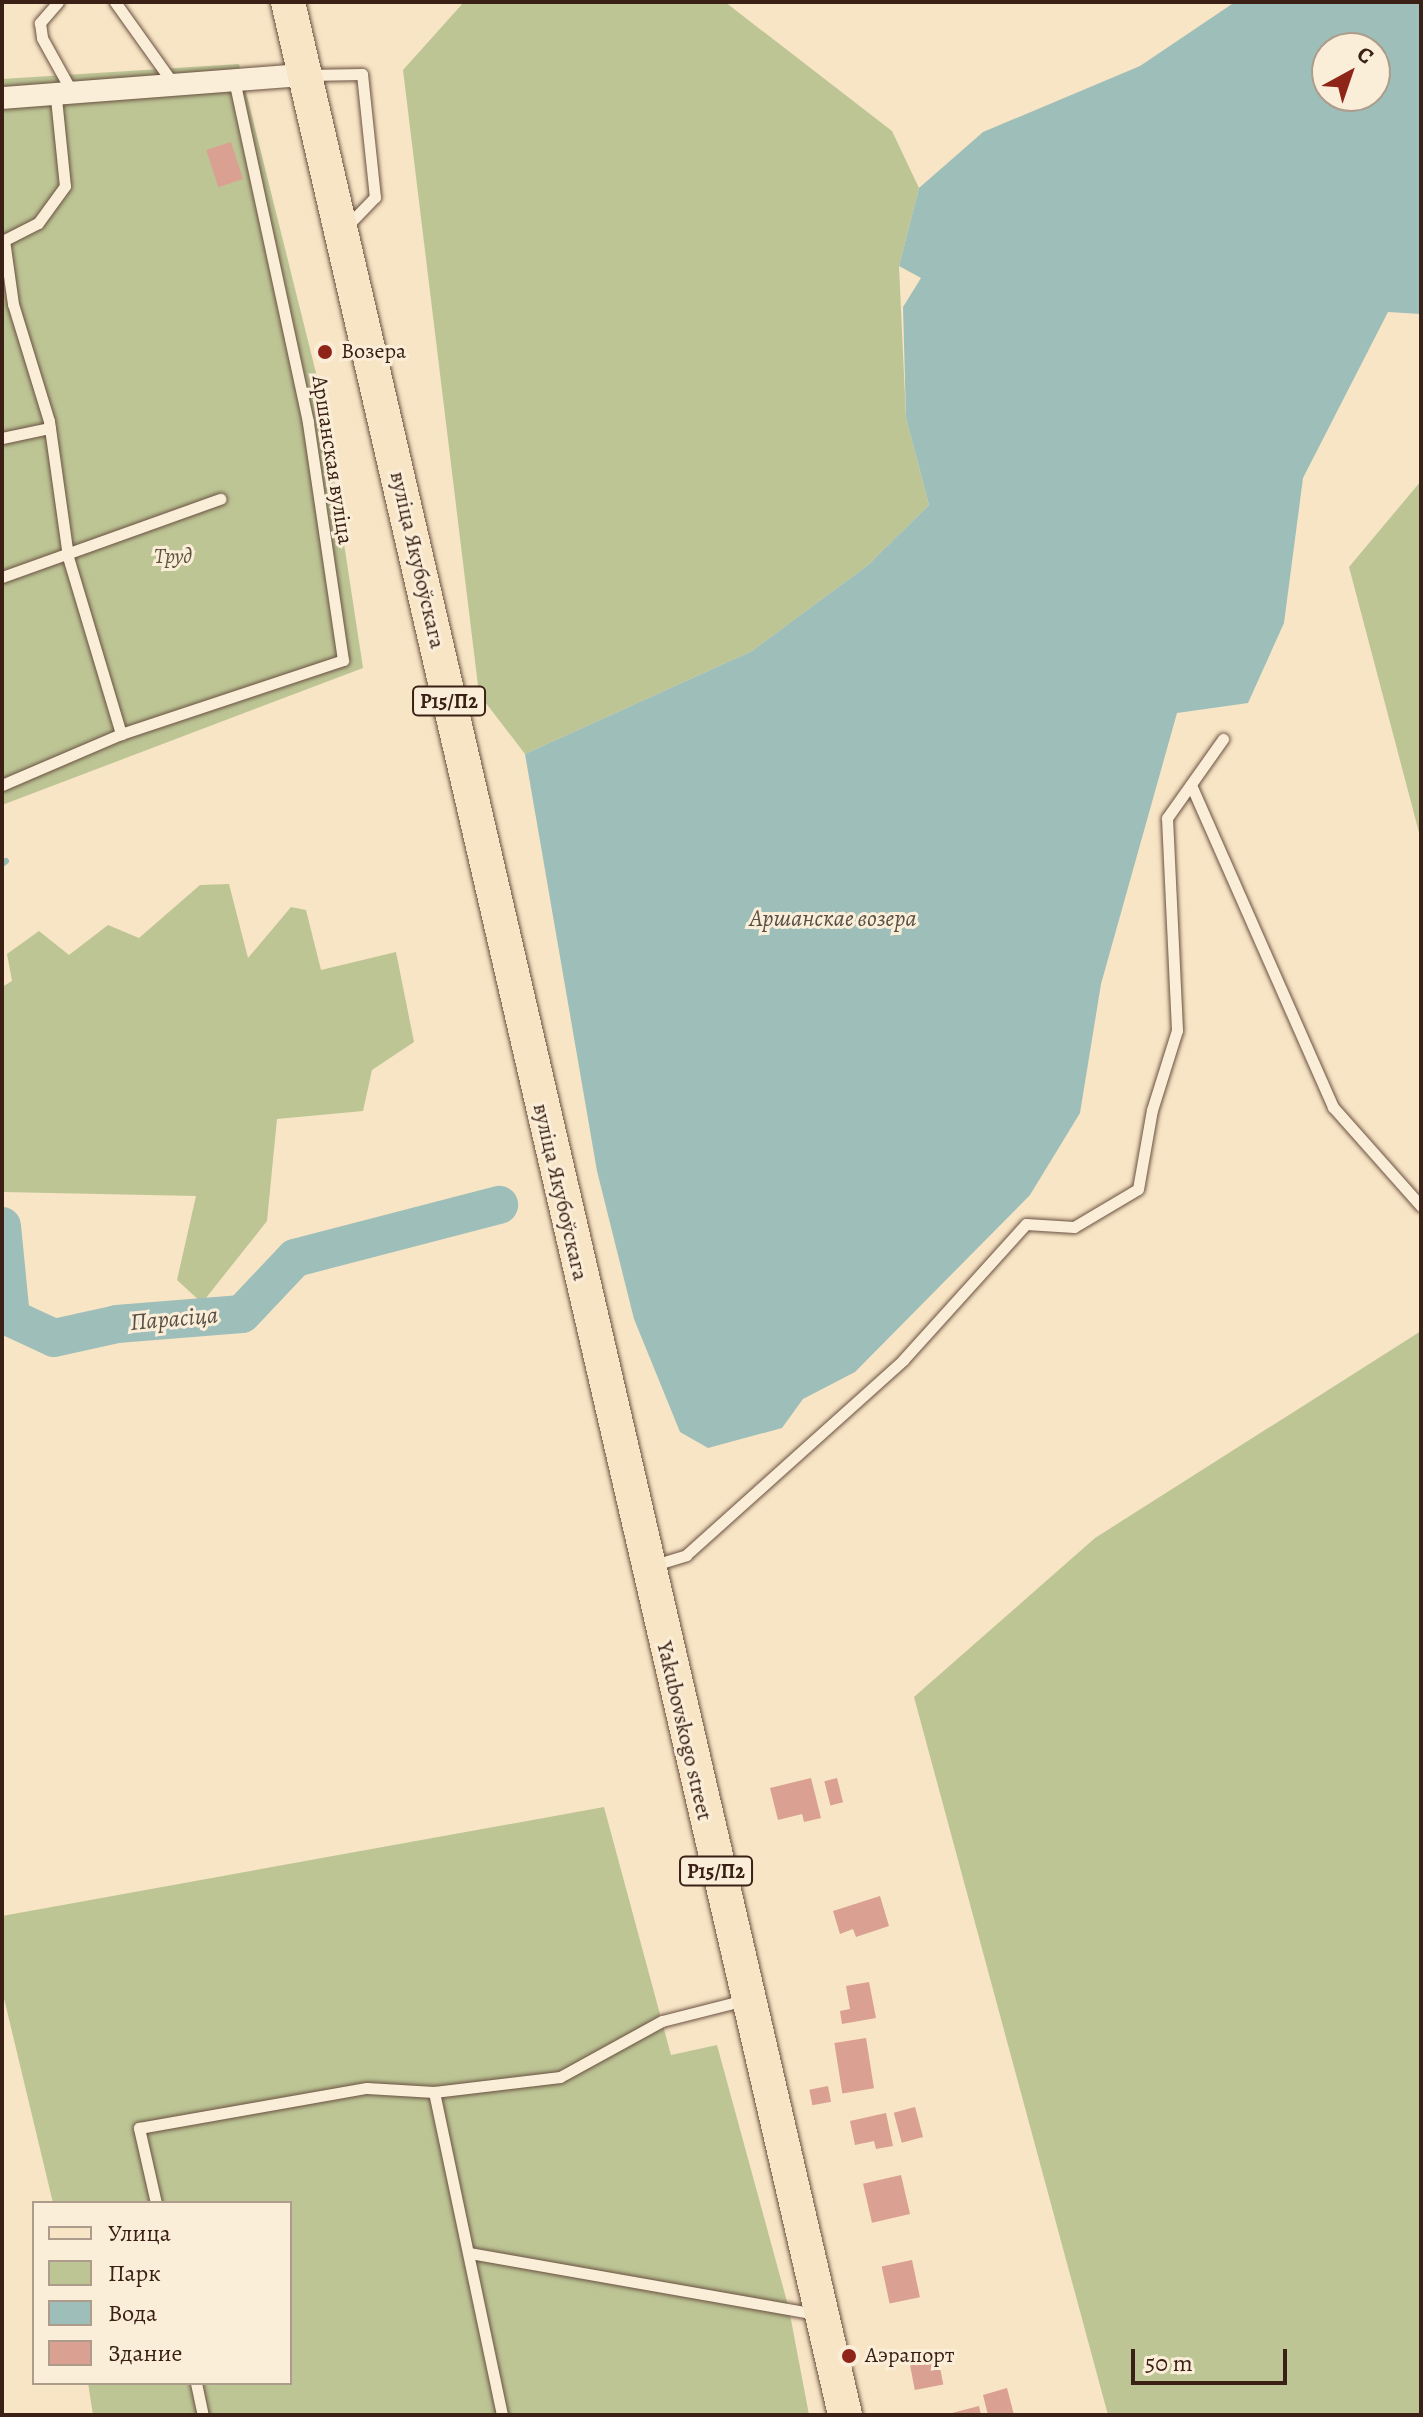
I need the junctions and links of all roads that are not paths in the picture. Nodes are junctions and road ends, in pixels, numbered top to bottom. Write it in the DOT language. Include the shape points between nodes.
graph roads {
  1 [pos="58,2"];
  2 [pos="115,2"];
  3 [pos="288,2"];
  4 [pos="304,75"];
  5 [pos="234,81"];
  6 [pos="175,86"];
  7 [pos="65,97"];
  8 [pos="2,98"];
  9 [pos="341,232"];
  10 [pos="50,428"];
  11 [pos="2,438"];
  12 [pos="220,499"];
  13 [pos="68,557"];
  14 [pos="2,577"];
  15 [pos="121,734"];
  16 [pos="1223,739"];
  17 [pos="2,785"];
  18 [pos="1191,785"];
  19 [pos="1421,1206"];
  20 [pos="647,1567"];
  21 [pos="746,2000"];
  22 [pos="434,2092"];
  23 [pos="156,2201"];
  24 [pos="470,2253"];
  25 [pos="821,2315"];
  26 [pos="196,2385"];
  27 [pos="203,2415"];
  28 [pos="502,2415"];
  29 [pos="845,2415"];
  1 -- 7 [label="lane" via="40,23"];
  2 -- 6 [label="lane"];
  3 -- 4 [label="main road, Р15/П2"];
  4 -- 5 [label="street"];
  4 -- 9 [label="main road, Р15/П2"];
  4 -- 9 [label="lane" via="362,74 375,197"];
  5 -- 6 [label="street"];
  5 -- 15 [label="lane, Аршанская вуліца" via="308,422 343,660"];
  6 -- 7 [label="street"];
  7 -- 8 [label="street"];
  7 -- 10 [label="lane" via="65,186 38,223 4,240 13,304"];
  9 -- 20 [label="main road, Yakubovskogo street / Р15/П2"];
  10 -- 11 [label="lane"];
  10 -- 13 [label="lane"];
  12 -- 13 [label="lane"];
  13 -- 14 [label="lane"];
  13 -- 15 [label="lane"];
  15 -- 17 [label="lane"];
  16 -- 18 [label="lane"];
  18 -- 19 [label="lane" via="1333,1107"];
  18 -- 20 [label="lane" via="1167,818 1177,1030 1152,1110 1138,1189 1074,1227 1026,1224 892,1371 686,1555"];
  20 -- 21 [label="main road, Yakubovskogo street / Р15/П2"];
  21 -- 22 [label="lane" via="662,2021 560,2077"];
  21 -- 25 [label="main road, Yakubovskogo street / Р15/П2"];
  22 -- 23 [label="lane" via="367,2088 139,2128"];
  22 -- 24 [label="lane"];
  24 -- 25 [label="lane"];
  24 -- 28 [label="lane"];
  25 -- 29 [label="main road, Yakubovskogo street / Р15/П2"];
  26 -- 27 [label="lane"];
}
